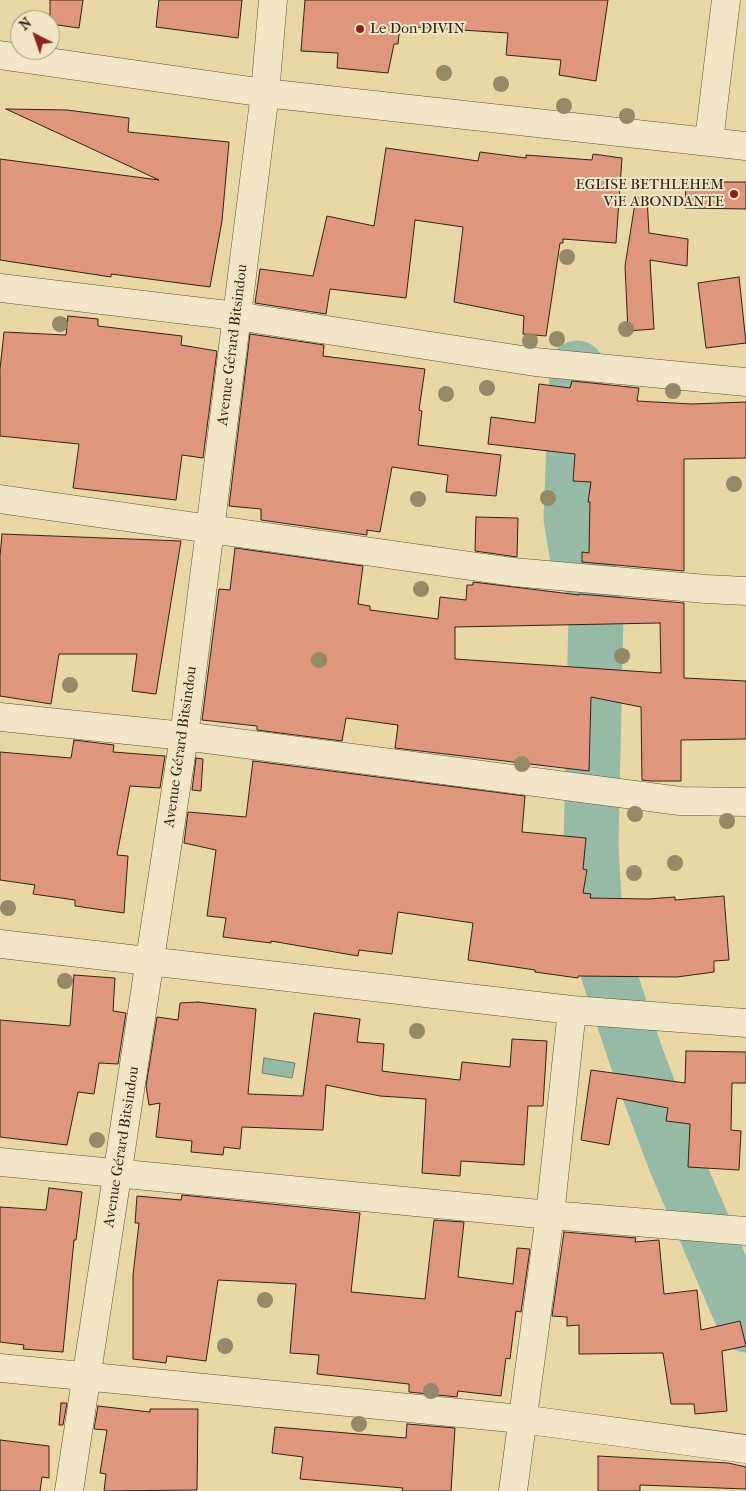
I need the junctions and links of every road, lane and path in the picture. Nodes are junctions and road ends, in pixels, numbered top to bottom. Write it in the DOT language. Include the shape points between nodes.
graph roads {
  1 [pos="273,0"];
  2 [pos="726,0"];
  3 [pos="0,55"];
  4 [pos="265,92"];
  5 [pos="709,140"];
  6 [pos="746,146"];
  7 [pos="0,288"];
  8 [pos="236,316"];
  9 [pos="746,382"];
  10 [pos="0,499"];
  11 [pos="211,529"];
  12 [pos="746,591"];
  13 [pos="0,717"];
  14 [pos="184,736"];
  15 [pos="746,802"];
  16 [pos="0,944"];
  17 [pos="150,962"];
  18 [pos="572,1010"];
  19 [pos="746,1023"];
  20 [pos="0,1162"];
  21 [pos="118,1173"];
  22 [pos="550,1215"];
  23 [pos="746,1231"];
  24 [pos="0,1368"];
  25 [pos="86,1377"];
  26 [pos="521,1419"];
  27 [pos="746,1449"];
  28 [pos="70,1491"];
  29 [pos="513,1491"];
  1 -- 4 [label="street, Avenue Gérard Bitsindou"];
  2 -- 5 [label="street"];
  3 -- 4 [label="street"];
  4 -- 5 [label="street"];
  4 -- 8 [label="street, Avenue Gérard Bitsindou"];
  5 -- 6 [label="street"];
  7 -- 8 [label="street"];
  8 -- 9 [label="street" via="535,362"];
  8 -- 11 [label="street, Avenue Gérard Bitsindou"];
  10 -- 11 [label="street"];
  11 -- 12 [label="street" via="512,572"];
  11 -- 14 [label="street, Avenue Gérard Bitsindou"];
  13 -- 14 [label="street"];
  14 -- 15 [label="street" via="680,802"];
  14 -- 17 [label="street, Avenue Gérard Bitsindou"];
  16 -- 17 [label="street"];
  17 -- 18 [label="street"];
  17 -- 21 [label="street, Avenue Gérard Bitsindou"];
  18 -- 19 [label="street"];
  18 -- 22 [label="street"];
  20 -- 21 [label="street"];
  21 -- 22 [label="street"];
  21 -- 25 [label="street, Avenue Gérard Bitsindou"];
  22 -- 23 [label="street"];
  22 -- 26 [label="street"];
  24 -- 25 [label="street"];
  25 -- 26 [label="street"];
  25 -- 28 [label="street, Avenue Gérard Bitsindou"];
  26 -- 27 [label="street"];
  26 -- 29 [label="street"];
}
